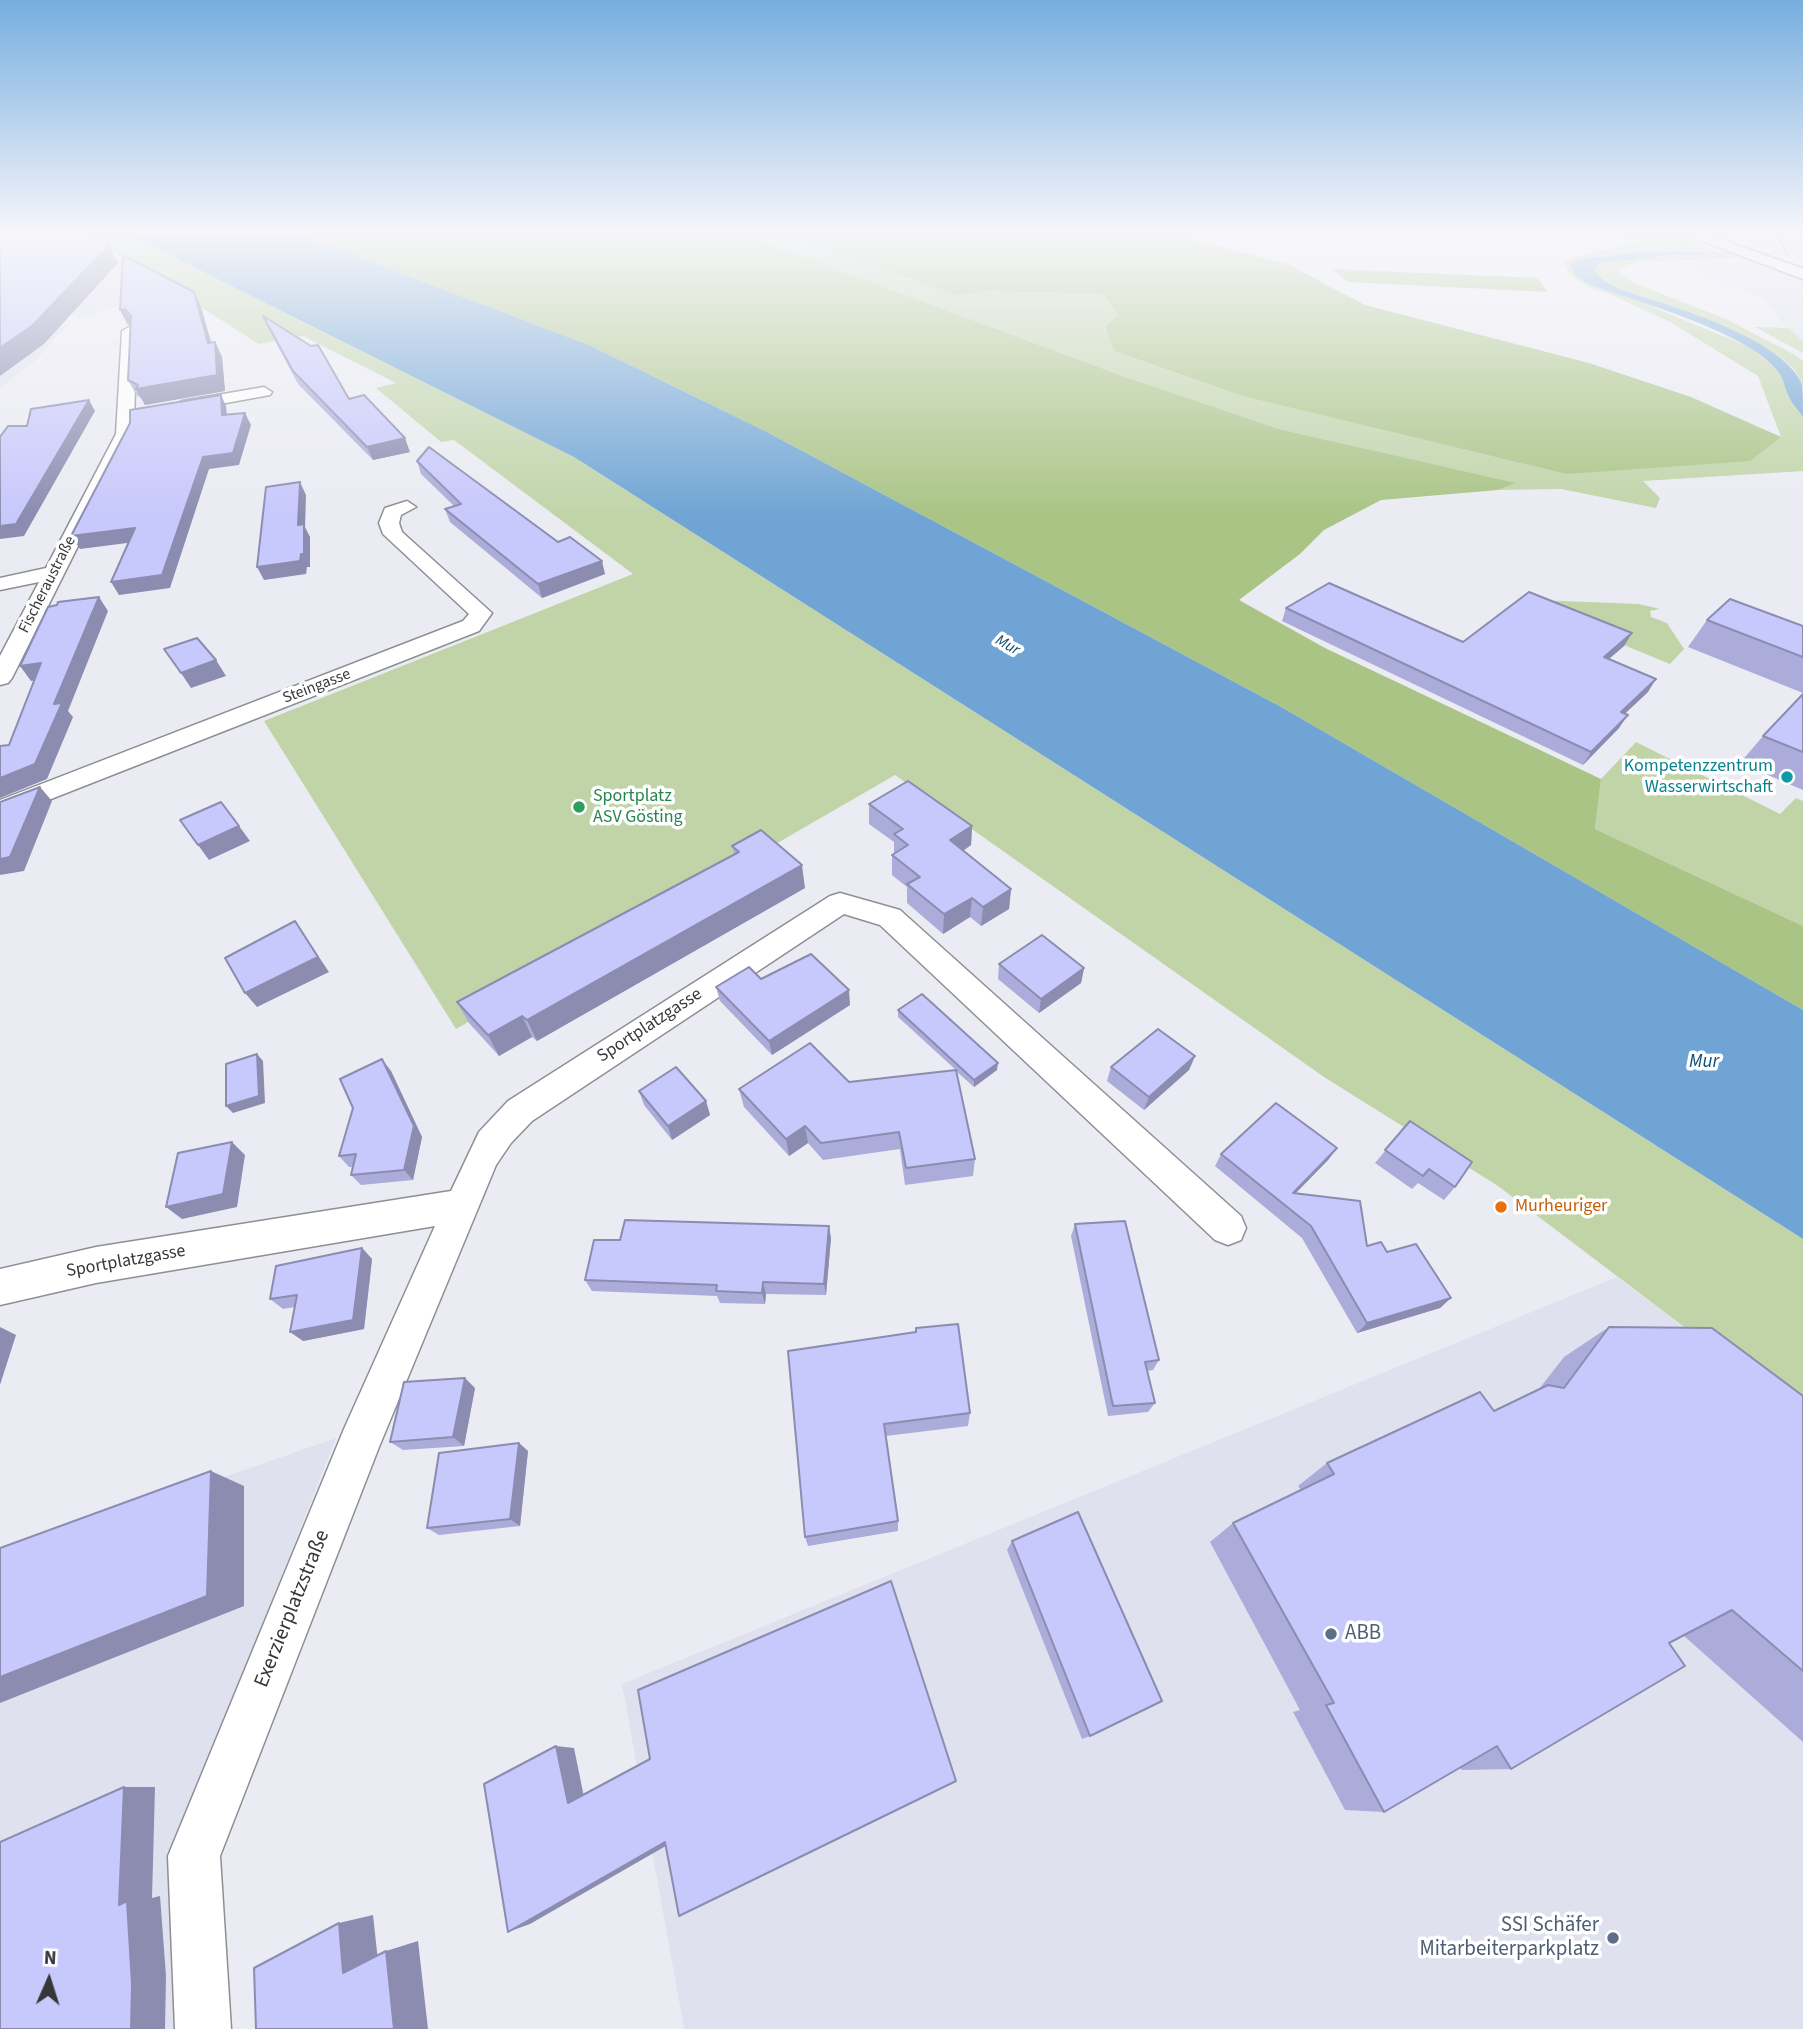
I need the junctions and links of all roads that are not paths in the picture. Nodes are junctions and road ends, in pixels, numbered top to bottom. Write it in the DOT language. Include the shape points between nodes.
graph roads {
  1 [pos="129,331"];
  2 [pos="264,392"];
  3 [pos="167,409"];
  4 [pos="407,507"];
  5 [pos="54,573"];
  6 [pos="0,584"];
  7 [pos="0,678"];
  8 [pos="0,810"];
  9 [pos="463,1205"];
  10 [pos="1228,1227"];
  11 [pos="0,1287"];
  12 [pos="202,2029"];
  1 -- 5 [label="street, Fischeraustraße" via="133,414"];
  2 -- 3 [label="street"];
  4 -- 8 [label="street, Steingasse" via="392,512 393,534 481,612 471,626"];
  5 -- 6 [label="street"];
  5 -- 7 [label="street, Fischeraustraße"];
  9 -- 10 [label="street, Sportplatzgasse" via="486,1147 497,1130 520,1111 840,903 890,917"];
  9 -- 11 [label="street, Sportplatzgasse" via="96,1265"];
  9 -- 12 [label="street, Exerzierplatzstraße" via="359,1444 194,1856"];
}
